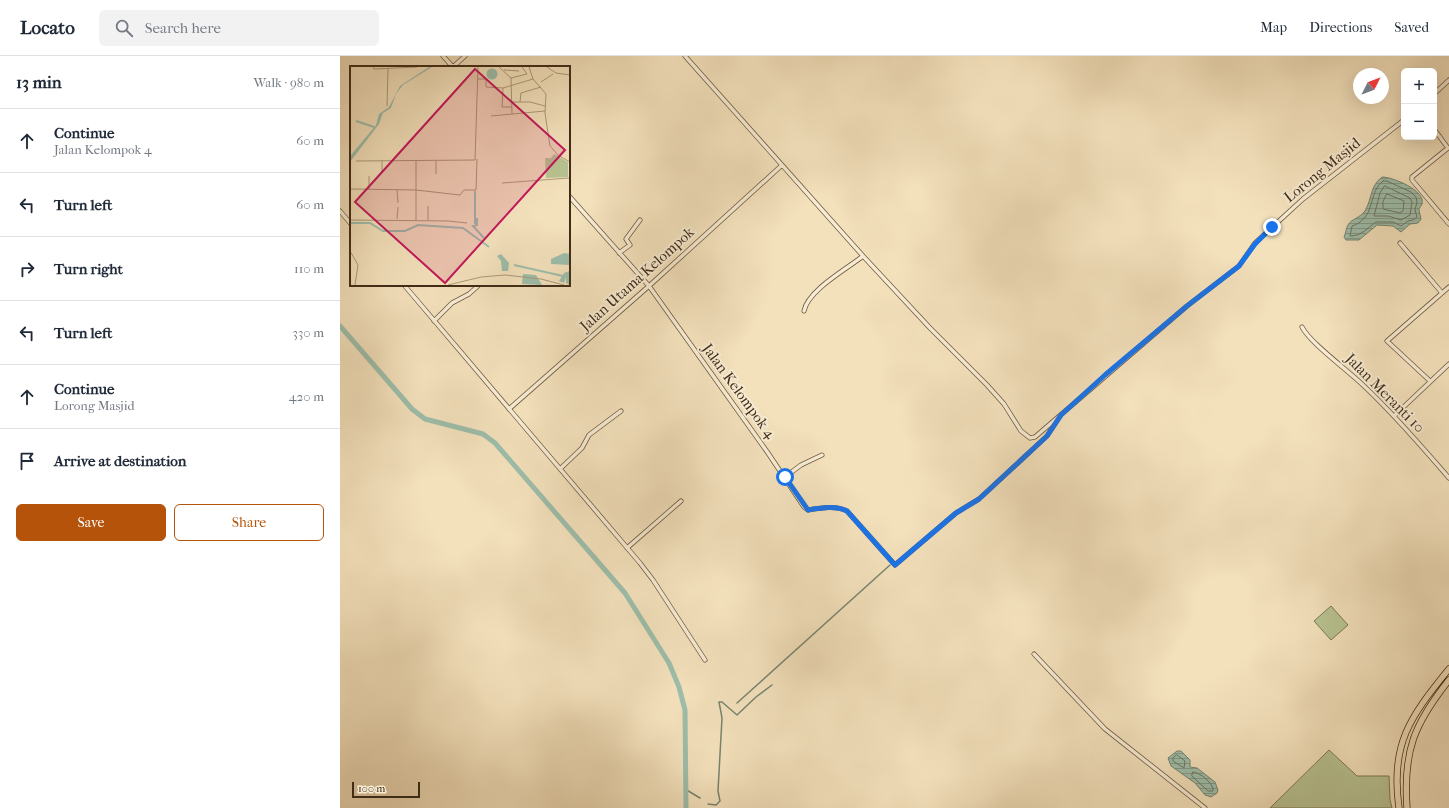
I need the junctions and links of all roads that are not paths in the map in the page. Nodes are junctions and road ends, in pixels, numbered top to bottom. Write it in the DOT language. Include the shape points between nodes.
graph roads {
  1 [pos="443,56"];
  2 [pos="465,56"];
  3 [pos="685,56"];
  4 [pos="452,66"];
  5 [pos="454,66"];
  6 [pos="1449,80"];
  7 [pos="1437,91"];
  8 [pos="1401,122"];
  9 [pos="1437,133"];
  10 [pos="1448,149"];
  11 [pos="782,166"];
  12 [pos="570,197"];
  13 [pos="340,211"];
  14 [pos="640,220"];
  15 [pos="350,223"];
  16 [pos="1449,224"];
  17 [pos="1400,243"];
  18 [pos="619,253"];
  19 [pos="863,256"];
  20 [pos="405,286"];
  21 [pos="478,286"];
  22 [pos="649,286"];
  23 [pos="1449,287"];
  24 [pos="1442,293"];
  25 [pos="804,311"];
  26 [pos="434,321"];
  27 [pos="1302,327"];
  28 [pos="1449,364"];
  29 [pos="1430,382"];
  30 [pos="508,409"];
  31 [pos="621,411"];
  32 [pos="1061,415"];
  33 [pos="1394,416"];
  34 [pos="822,455"];
  35 [pos="560,469"];
  36 [pos="785,477"];
  37 [pos="1449,478"];
  38 [pos="681,501"];
  39 [pos="627,548"];
  40 [pos="1034,654"];
  41 [pos="705,660"];
  42 [pos="1449,669"];
  43 [pos="1449,680"];
  44 [pos="1206,808"];
  45 [pos="1399,808"];
  46 [pos="1407,808"];
  1 -- 4 [label="street"];
  2 -- 5 [label="street"];
  3 -- 11 [label="street"];
  6 -- 7 [label="street"];
  8 -- 32 [label="street, Lorong Masjid" via="1303,200 1255,244 1239,266 1187,306"];
  9 -- 10 [label="street"];
  10 -- 16 [label="street" via="1412,177 1412,180"];
  11 -- 19 [label="street"];
  11 -- 22 [label="street, Jalan Utama Kelompok"];
  12 -- 18 [label="street, Jalan Kelompok 4"];
  13 -- 15 [label="street"];
  14 -- 18 [label="street" via="626,239 630,245"];
  17 -- 24 [label="street"];
  18 -- 22 [label="street, Jalan Kelompok 4"];
  19 -- 25 [label="street" via="806,302"];
  19 -- 32 [label="street" via="987,384 1025,436 1035,437"];
  20 -- 26 [label="street"];
  21 -- 26 [label="street" via="450,305"];
  22 -- 30 [label="street, Jalan Utama Kelompok"];
  22 -- 36 [label="street, Jalan Kelompok 4"];
  23 -- 24 [label="street"];
  24 -- 29 [label="street" via="1387,341"];
  26 -- 30 [label="street"];
  27 -- 33 [label="street, Jalan Meranti 10" via="1314,342 1360,381"];
  28 -- 29 [label="street"];
  29 -- 33 [label="street"];
  30 -- 35 [label="street"];
  31 -- 35 [label="street" via="589,435 582,448"];
  32 -- 36 [label="street, Jalan Kelompok 4" via="1047,436 979,499 956,513 895,565 847,511 843,508 808,510"];
  33 -- 37 [label="street, Jalan Meranti 10"];
  34 -- 36 [label="street" via="801,465"];
  35 -- 39 [label="street"];
  38 -- 39 [label="street"];
  39 -- 41 [label="street" via="653,580"];
  40 -- 44 [label="street" via="1105,729"];
  42 -- 45 [label="main road" via="1409,723 1397,764"];
  43 -- 46 [label="main road" via="1427,709 1412,741 1406,764"];
}
